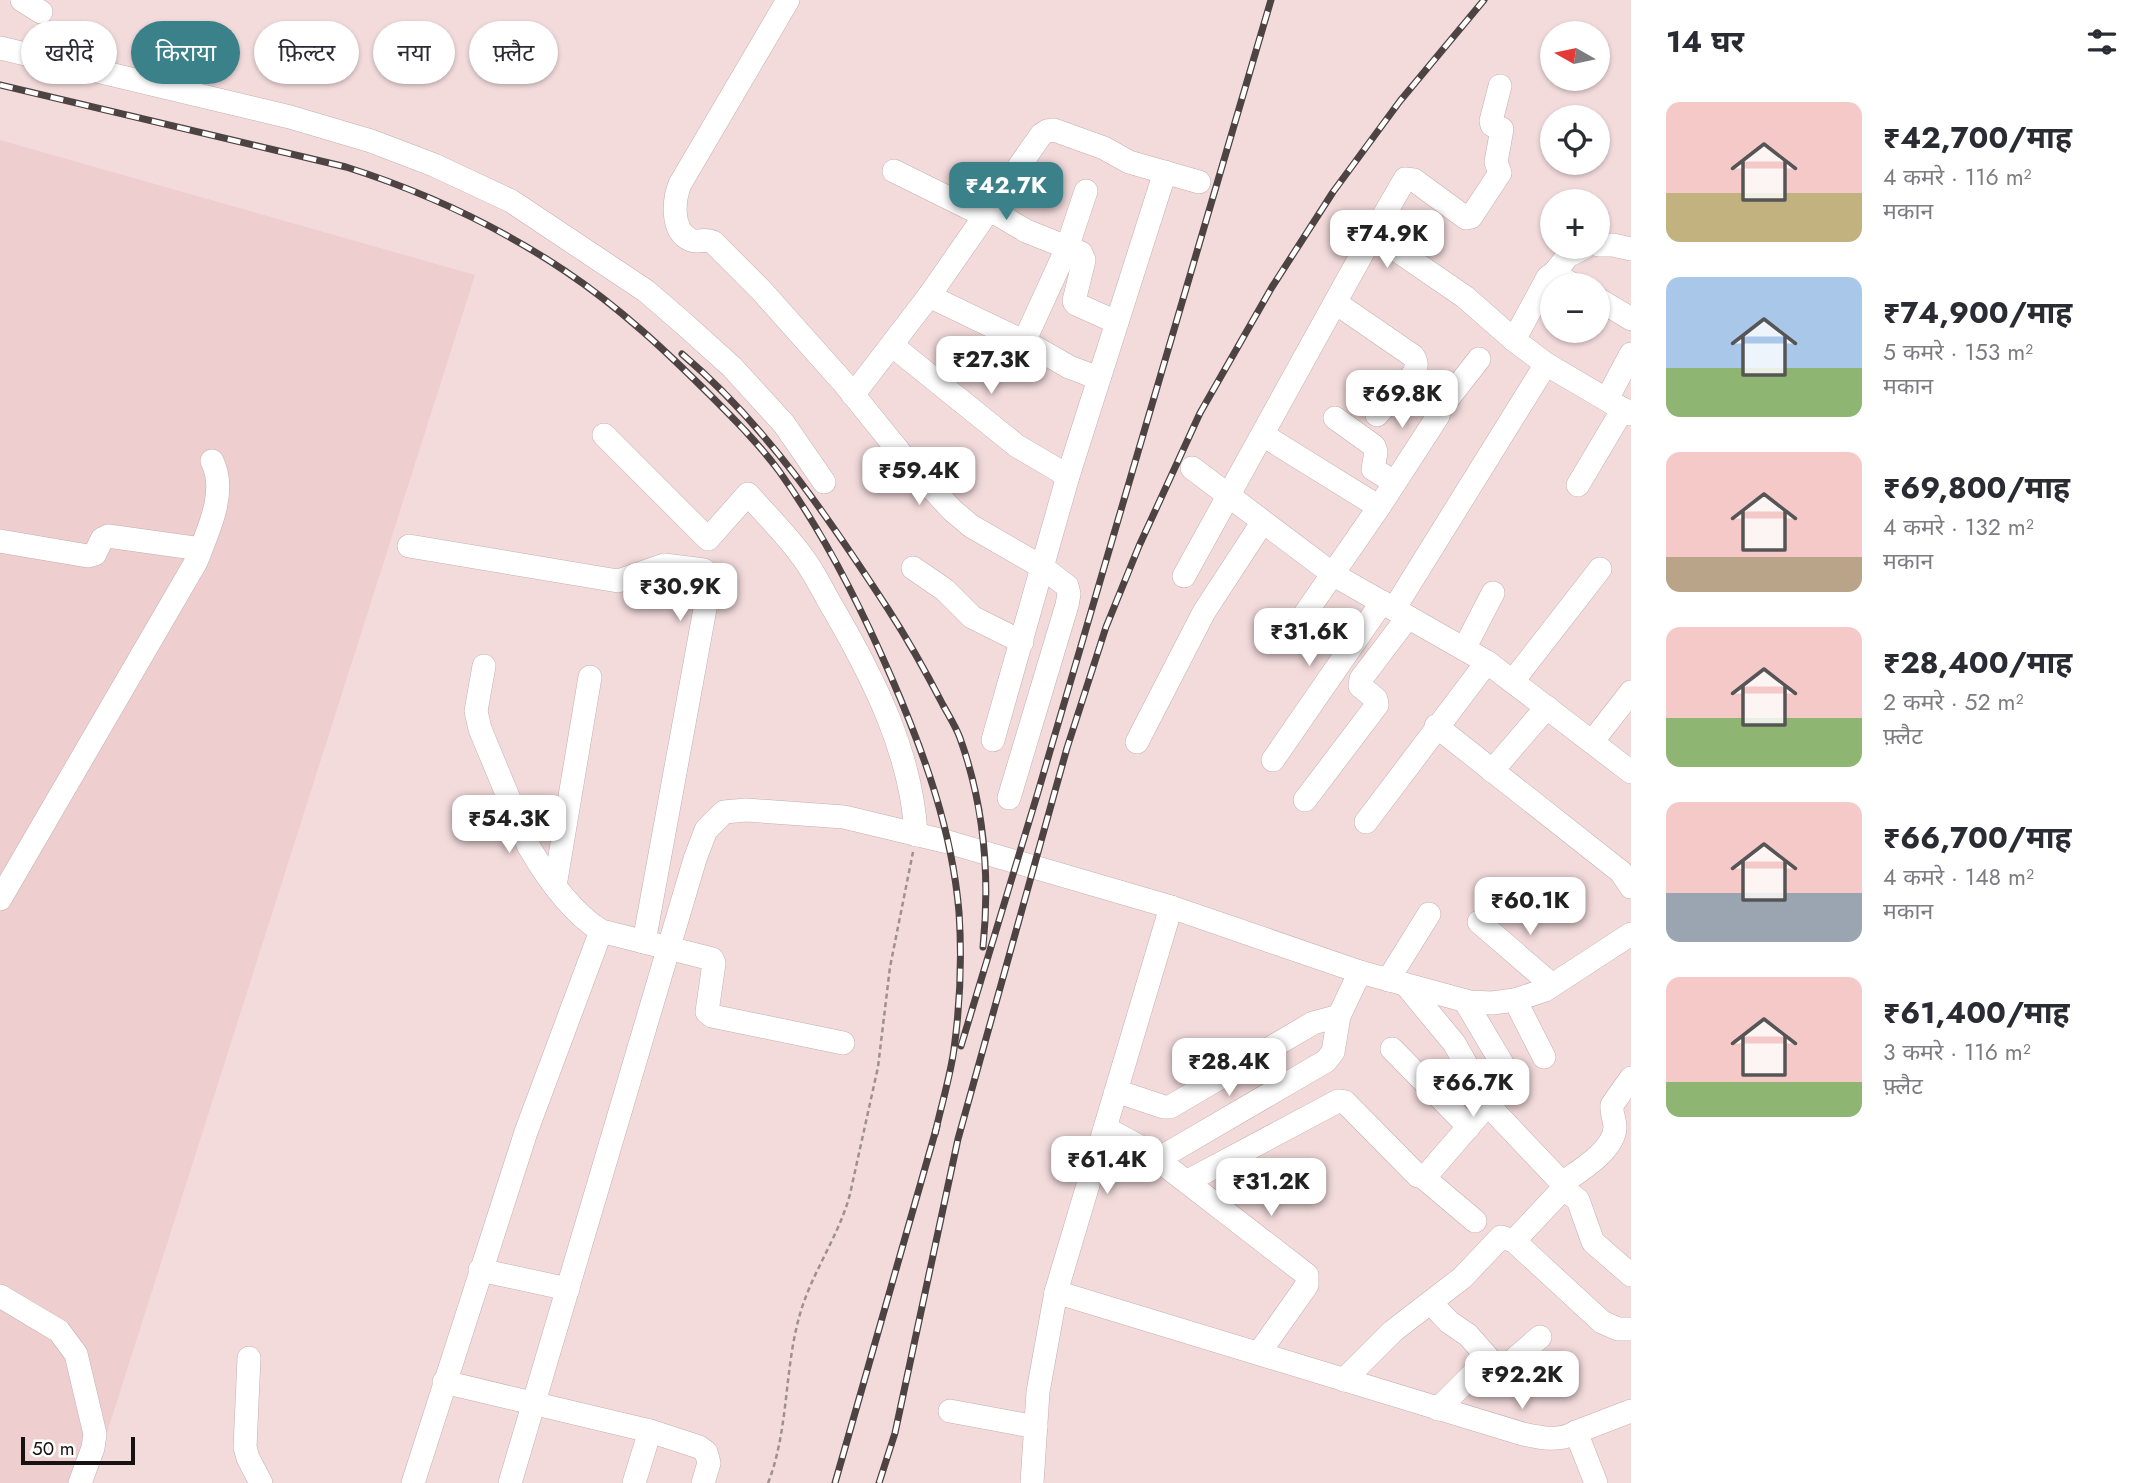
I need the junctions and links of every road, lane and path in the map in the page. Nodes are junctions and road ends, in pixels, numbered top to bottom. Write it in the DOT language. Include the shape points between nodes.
graph roads {
  1 [pos="788,0"];
  2 [pos="0,48"];
  3 [pos="1500,86"];
  4 [pos="894,171"];
  5 [pos="1165,172"];
  6 [pos="1199,181"];
  7 [pos="1086,191"];
  8 [pos="987,213"];
  9 [pos="1373,233"];
  10 [pos="1610,245"];
  11 [pos="1067,247"];
  12 [pos="1631,249"];
  13 [pos="1566,259"];
  14 [pos="1554,273"];
  15 [pos="1540,292"];
  16 [pos="929,296"];
  17 [pos="1336,303"];
  18 [pos="1610,306"];
  19 [pos="1631,319"];
  20 [pos="1116,322"];
  21 [pos="1514,340"];
  22 [pos="1024,342"];
  23 [pos="893,346"];
  24 [pos="1631,354"];
  25 [pos="1479,359"];
  26 [pos="1546,364"];
  27 [pos="1415,372"];
  28 [pos="1098,377"];
  29 [pos="853,395"];
  30 [pos="1620,407"];
  31 [pos="1440,409"];
  32 [pos="1377,415"];
  33 [pos="1335,418"];
  34 [pos="604,435"];
  35 [pos="1263,435"];
  36 [pos="212,461"];
  37 [pos="1192,468"];
  38 [pos="1068,476"];
  39 [pos="824,482"];
  40 [pos="1394,482"];
  41 [pos="1578,485"];
  42 [pos="1228,497"];
  43 [pos="1379,507"];
  44 [pos="1262,523"];
  45 [pos="0,541"];
  46 [pos="409,547"];
  47 [pos="201,549"];
  48 [pos="913,568"];
  49 [pos="1042,568"];
  50 [pos="1600,569"];
  51 [pos="1334,575"];
  52 [pos="1184,576"];
  53 [pos="1493,593"];
  54 [pos="1395,609"];
  55 [pos="1298,624"];
  56 [pos="1022,642"];
  57 [pos="1464,649"];
  58 [pos="1487,662"];
  59 [pos="484,666"];
  60 [pos="590,677"];
  61 [pos="1513,681"];
  62 [pos="1631,692"];
  63 [pos="1547,707"];
  64 [pos="1436,726"];
  65 [pos="993,740"];
  66 [pos="1137,742"];
  67 [pos="1591,742"];
  68 [pos="1273,760"];
  69 [pos="1492,771"];
  70 [pos="1631,771"];
  71 [pos="1009,798"];
  72 [pos="1305,800"];
  73 [pos="1366,822"];
  74 [pos="916,835"];
  75 [pos="555,886"];
  76 [pos="1631,887"];
  77 [pos="0,899"];
  78 [pos="1171,907"];
  79 [pos="1429,914"];
  80 [pos="1479,922"];
  81 [pos="601,931"];
  82 [pos="1631,934"];
  83 [pos="644,942"];
  84 [pos="670,947"];
  85 [pos="1360,972"];
  86 [pos="1397,983"];
  87 [pos="1552,985"];
  88 [pos="1515,1000"];
  89 [pos="1465,1001"];
  90 [pos="1339,1016"];
  91 [pos="843,1043"];
  92 [pos="1392,1049"];
  93 [pos="1544,1056"];
  94 [pos="1631,1078"];
  95 [pos="1512,1080"];
  96 [pos="1116,1091"];
  97 [pos="1489,1104"];
  98 [pos="1469,1127"];
  99 [pos="1105,1128"];
  100 [pos="1158,1159"];
  101 [pos="1423,1177"];
  102 [pos="1188,1181"];
  103 [pos="1563,1186"];
  104 [pos="1475,1221"];
  105 [pos="1514,1241"];
  106 [pos="480,1270"];
  107 [pos="1631,1275"];
  108 [pos="568,1289"];
  109 [pos="1056,1292"];
  110 [pos="0,1296"];
  111 [pos="1431,1303"];
  112 [pos="1631,1329"];
  113 [pos="1540,1337"];
  114 [pos="1259,1353"];
  115 [pos="249,1358"];
  116 [pos="1491,1361"];
  117 [pos="1344,1380"];
  118 [pos="444,1382"];
  119 [pos="535,1404"];
  120 [pos="1438,1409"];
  121 [pos="950,1411"];
  122 [pos="1631,1411"];
  123 [pos="1036,1427"];
  124 [pos="650,1431"];
  125 [pos="1576,1432"];
  126 [pos="80,1483"];
  127 [pos="261,1483"];
  128 [pos="413,1483"];
  129 [pos="510,1483"];
  130 [pos="634,1483"];
  131 [pos="703,1483"];
  132 [pos="768,1483"];
  133 [pos="1032,1483"];
  134 [pos="1596,1483"];
  1 -- 29 [label="street" via="680,184 674,204 683,232 694,241 713,242"];
  2 -- 39 [label="street" via="290,117 371,141 511,201 646,291 682,322 732,367 784,424"];
  3 -- 9 [label="street" via="1491,121 1502,129 1496,162 1500,173 1471,217 1466,218 1414,180 1405,179"];
  4 -- 8 [label="street"];
  5 -- 6 [label="street"];
  5 -- 8 [label="street" via="1047,131"];
  5 -- 20 [label="street"];
  7 -- 11 [label="street"];
  8 -- 11 [label="street"];
  8 -- 16 [label="street"];
  9 -- 17 [label="street"];
  9 -- 21 [label="street" via="1465,297"];
  10 -- 12 [label="street"];
  11 -- 20 [label="street" via="1083,256 1073,301"];
  11 -- 22 [label="street"];
  13 -- 14 [label="street"];
  15 -- 21 [label="street"];
  16 -- 22 [label="street"];
  16 -- 23 [label="street"];
  17 -- 27 [label="street" via="1413,356"];
  17 -- 35 [label="street"];
  18 -- 19 [label="street"];
  20 -- 28 [label="street"];
  21 -- 26 [label="street"];
  22 -- 28 [label="street"];
  23 -- 29 [label="street"];
  23 -- 38 [label="street" via="1017,446"];
  24 -- 30 [label="street"];
  25 -- 31 [label="street"];
  26 -- 30 [label="street"];
  26 -- 54 [label="street"];
  27 -- 31 [label="street" via="1415,386"];
  27 -- 32 [label="street"];
  28 -- 38 [label="street"];
  29 -- 49 [label="street" via="952,510"];
  30 -- 41 [label="street"];
  31 -- 40 [label="street"];
  33 -- 40 [label="street" via="1374,446 1373,468"];
  34 -- 74 [label="street" via="708,539 748,495 806,561 891,722 909,783"];
  35 -- 42 [label="street"];
  35 -- 43 [label="street"];
  36 -- 47 [label="street" via="217,494"];
  37 -- 42 [label="street"];
  38 -- 49 [label="street"];
  40 -- 43 [label="street"];
  42 -- 44 [label="street"];
  42 -- 52 [label="street"];
  43 -- 51 [label="street"];
  44 -- 51 [label="street"];
  44 -- 66 [label="street" via="1204,612"];
  45 -- 47 [label="street" via="91,556 108,536"];
  46 -- 83 [label="street" via="618,581 664,565 704,570 711,576"];
  47 -- 77 [label="street"];
  48 -- 56 [label="street" via="945,590 972,617"];
  49 -- 56 [label="street"];
  49 -- 71 [label="street" via="1067,586 1069,594"];
  50 -- 61 [label="street"];
  51 -- 54 [label="street"];
  51 -- 55 [label="street"];
  53 -- 57 [label="street"];
  54 -- 57 [label="street"];
  54 -- 68 [label="street"];
  54 -- 72 [label="street" via="1360,682 1377,705"];
  56 -- 65 [label="street"];
  57 -- 58 [label="street"];
  58 -- 61 [label="street"];
  58 -- 64 [label="street"];
  59 -- 75 [label="street" via="476,711 480,730 529,847"];
  60 -- 75 [label="street"];
  61 -- 63 [label="street"];
  62 -- 67 [label="street"];
  63 -- 67 [label="street"];
  63 -- 69 [label="street"];
  64 -- 69 [label="street"];
  64 -- 73 [label="street"];
  67 -- 70 [label="street"];
  69 -- 76 [label="street" via="1621,872"];
  74 -- 78 [label="street"];
  74 -- 84 [label="street" via="844,817 724,812 706,830"];
  74 -- 132 [label="path" via="890,967 878,1067 850,1194 800,1312 776,1461"];
  75 -- 81 [label="street"];
  78 -- 85 [label="street"];
  78 -- 96 [label="street"];
  79 -- 86 [label="street"];
  80 -- 87 [label="street"];
  81 -- 83 [label="street"];
  81 -- 106 [label="street" via="548,1066"];
  82 -- 87 [label="street"];
  83 -- 84 [label="street"];
  84 -- 91 [label="street" via="712,959 707,1012 712,1016"];
  84 -- 108 [label="street"];
  85 -- 86 [label="street"];
  85 -- 90 [label="street"];
  86 -- 89 [label="street"];
  86 -- 97 [label="street" via="1454,1043"];
  87 -- 88 [label="street"];
  88 -- 89 [label="street"];
  88 -- 93 [label="street"];
  89 -- 95 [label="street"];
  90 -- 96 [label="street" via="1313,1023 1170,1107"];
  90 -- 100 [label="street" via="1333,1052 1326,1061"];
  92 -- 98 [label="street"];
  94 -- 103 [label="street" via="1612,1105 1612,1136 1595,1160"];
  96 -- 99 [label="street"];
  97 -- 98 [label="street"];
  97 -- 103 [label="street"];
  98 -- 101 [label="street"];
  99 -- 100 [label="street"];
  99 -- 109 [label="street"];
  100 -- 102 [label="street"];
  101 -- 102 [label="street" via="1345,1102 1338,1101"];
  101 -- 104 [label="street"];
  102 -- 114 [label="street" via="1307,1275 1307,1285"];
  103 -- 105 [label="street"];
  103 -- 107 [label="street" via="1578,1200 1593,1242"];
  105 -- 111 [label="street" via="1501,1237"];
  105 -- 112 [label="street" via="1602,1322"];
  106 -- 108 [label="street"];
  106 -- 118 [label="street"];
  108 -- 119 [label="street"];
  109 -- 114 [label="street"];
  109 -- 123 [label="street"];
  110 -- 126 [label="street" via="59,1332 76,1353 95,1434"];
  111 -- 116 [label="street"];
  111 -- 117 [label="street" via="1393,1331"];
  113 -- 116 [label="street" via="1504,1368"];
  114 -- 117 [label="street"];
  115 -- 127 [label="street" via="245,1447"];
  116 -- 120 [label="street"];
  117 -- 120 [label="street"];
  118 -- 119 [label="street"];
  118 -- 128 [label="street"];
  119 -- 124 [label="street"];
  119 -- 129 [label="street"];
  120 -- 125 [label="street" via="1541,1438 1568,1437"];
  121 -- 123 [label="street"];
  122 -- 125 [label="street"];
  123 -- 133 [label="street"];
  124 -- 130 [label="street"];
  124 -- 131 [label="street" via="706,1452 709,1463"];
  125 -- 134 [label="street"];
}
